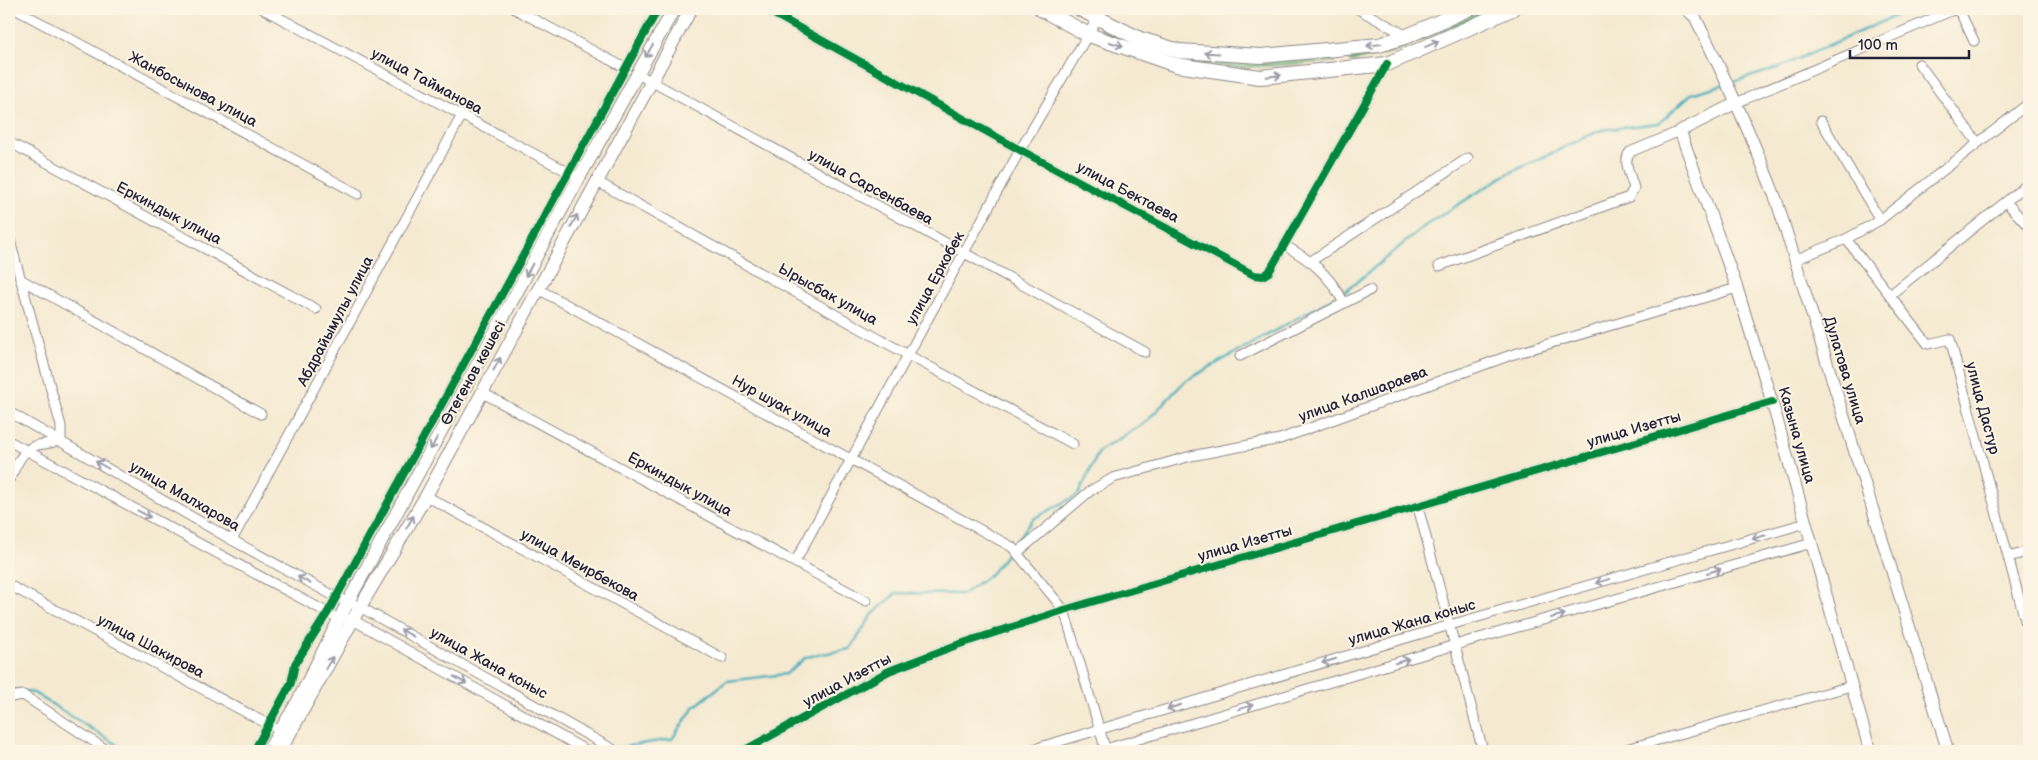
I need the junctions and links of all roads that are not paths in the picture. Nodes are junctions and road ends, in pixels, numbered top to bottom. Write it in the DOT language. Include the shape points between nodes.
graph roads {
  1 [pos="15,9"];
  2 [pos="263,9"];
  3 [pos="515,9"];
  4 [pos="658,9"];
  5 [pos="674,9"];
  6 [pos="691,9"];
  7 [pos="765,9"];
  8 [pos="1040,9"];
  9 [pos="1080,9"];
  10 [pos="1358,9"];
  11 [pos="1468,9"];
  12 [pos="1512,9"];
  13 [pos="1686,9"];
  14 [pos="1101,14"];
  15 [pos="1089,35"];
  16 [pos="1407,36"];
  17 [pos="1974,41"];
  18 [pos="1342,49"];
  19 [pos="1388,64"];
  20 [pos="1919,64"];
  21 [pos="1344,68"];
  22 [pos="632,71"];
  23 [pos="651,82"];
  24 [pos="1736,102"];
  25 [pos="2029,103"];
  26 [pos="462,115"];
  27 [pos="1821,122"];
  28 [pos="1680,131"];
  29 [pos="9,142"];
  30 [pos="1977,142"];
  31 [pos="1020,150"];
  32 [pos="1468,158"];
  33 [pos="574,175"];
  34 [pos="596,181"];
  35 [pos="2029,183"];
  36 [pos="570,193"];
  37 [pos="358,194"];
  38 [pos="586,200"];
  39 [pos="2006,202"];
  40 [pos="1880,220"];
  41 [pos="2029,227"];
  42 [pos="9,237"];
  43 [pos="1846,239"];
  44 [pos="1284,245"];
  45 [pos="964,254"];
  46 [pos="1795,260"];
  47 [pos="1311,261"];
  48 [pos="1439,266"];
  49 [pos="20,279"];
  50 [pos="1737,288"];
  51 [pos="538,289"];
  52 [pos="1370,290"];
  53 [pos="1890,295"];
  54 [pos="1344,304"];
  55 [pos="316,308"];
  56 [pos="1146,352"];
  57 [pos="908,355"];
  58 [pos="1240,356"];
  59 [pos="481,392"];
  60 [pos="1772,402"];
  61 [pos="9,412"];
  62 [pos="261,414"];
  63 [pos="60,440"];
  64 [pos="9,441"];
  65 [pos="1074,444"];
  66 [pos="26,451"];
  67 [pos="851,460"];
  68 [pos="9,480"];
  69 [pos="426,496"];
  70 [pos="1418,507"];
  71 [pos="1806,523"];
  72 [pos="232,540"];
  73 [pos="1812,543"];
  74 [pos="1015,550"];
  75 [pos="2029,551"];
  76 [pos="2009,557"];
  77 [pos="795,562"];
  78 [pos="9,585"];
  79 [pos="342,600"];
  80 [pos="866,601"];
  81 [pos="360,607"];
  82 [pos="1064,610"];
  83 [pos="334,616"];
  84 [pos="353,620"];
  85 [pos="1450,625"];
  86 [pos="2029,634"];
  87 [pos="1455,645"];
  88 [pos="722,658"];
  89 [pos="1851,686"];
  90 [pos="9,699"];
  91 [pos="269,725"];
  92 [pos="1099,730"];
  93 [pos="280,732"];
  94 [pos="108,751"];
  95 [pos="254,751"];
  96 [pos="268,751"];
  97 [pos="280,751"];
  98 [pos="588,751"];
  99 [pos="616,751"];
  100 [pos="743,751"];
  101 [pos="1027,751"];
  102 [pos="1103,751"];
  103 [pos="1483,751"];
  104 [pos="1619,751"];
  105 [pos="1870,751"];
  106 [pos="1948,751"];
  1 -- 37 [label="street, Жанбосынова улица"];
  2 -- 26 [label="street, улица Тайманова"];
  3 -- 22 [label="street, улица Сарсенбаева"];
  4 -- 22 [label="street"];
  5 -- 22 [label="main road, Өтегенов көшесі, one-way"];
  6 -- 23 [label="main road, Өтегенов көшесі"];
  7 -- 31 [label="street, улица Бектаева"];
  8 -- 15 [label="main road"];
  9 -- 14 [label="main road"];
  10 -- 16 [label="street"];
  11 -- 16 [label="main road"];
  19 -- 12 [label="main road, one-way"];
  13 -- 24 [label="street, Дулатова улица" via="1695,17"];
  14 -- 15 [label="street, улица Еркобек"];
  18 -- 14 [label="main road, one-way" via="1261,56 1179,51 1140,39"];
  15 -- 21 [label="main road, one-way" via="1176,65 1260,77"];
  15 -- 31 [label="street, улица Еркобек"];
  16 -- 18 [label="main road, one-way" via="1380,45"];
  17 -- 24 [label="street" via="1962,14 1953,10"];
  18 -- 21 [label="main road"];
  19 -- 21 [label="main road"];
  19 -- 44 [label="street, улица Бектаева"];
  20 -- 30 [label="street"];
  22 -- 23 [label="street, улица Сарсенбаева"];
  22 -- 33 [label="main road, Өтегенов көшесі"];
  23 -- 34 [label="main road, Өтегенов көшесі"];
  23 -- 45 [label="street, улица Сарсенбаева"];
  24 -- 28 [label="street"];
  24 -- 46 [label="street, Дулатова улица" via="1774,194"];
  25 -- 30 [label="street"];
  26 -- 33 [label="street, улица Тайманова"];
  26 -- 72 [label="street, Абдрайымулы улица"];
  27 -- 40 [label="street"];
  28 -- 48 [label="street" via="1630,152 1626,162 1634,188 1629,197"];
  28 -- 50 [label="street, Казына улица"];
  29 -- 55 [label="street, Еркиндык улица"];
  30 -- 40 [label="street"];
  31 -- 44 [label="street, улица Бектаева" via="1254,275 1263,276 1269,272"];
  31 -- 45 [label="street, улица Еркобек"];
  32 -- 47 [label="street"];
  33 -- 36 [label="main road, Өтегенов көшесі"];
  33 -- 79 [label="street"];
  34 -- 38 [label="main road, Өтегенов көшесі"];
  34 -- 57 [label="street, Ырысбак улица"];
  35 -- 39 [label="street"];
  36 -- 38 [label="street"];
  36 -- 79 [label="main road, Өтегенов көшесі, one-way"];
  51 -- 38 [label="main road, Өтегенов көшесі, one-way"];
  39 -- 41 [label="street"];
  39 -- 53 [label="street"];
  40 -- 43 [label="street"];
  42 -- 49 [label="street"];
  43 -- 46 [label="street"];
  43 -- 53 [label="street, улица Дастур"];
  44 -- 47 [label="street"];
  45 -- 56 [label="street, улица Сарсенбаева"];
  45 -- 57 [label="street, улица Еркобек"];
  46 -- 106 [label="street, Дулатова улица"];
  47 -- 54 [label="street" via="1332,282"];
  49 -- 62 [label="street"];
  49 -- 63 [label="street" via="61,426"];
  50 -- 60 [label="street, Казына улица"];
  50 -- 74 [label="street, улица Калшараева" via="1511,355 1280,439 1191,456 1113,478 1090,491"];
  59 -- 51 [label="main road, Өтегенов көшесі, one-way"];
  51 -- 67 [label="street, Нур шуак улица"];
  52 -- 54 [label="street"];
  53 -- 76 [label="street, улица Дастур" via="1928,344 1950,339"];
  54 -- 58 [label="street"];
  57 -- 65 [label="street, Ырысбак улица"];
  57 -- 67 [label="street, улица Еркобек"];
  59 -- 69 [label="main road, Өтегенов көшесі"];
  59 -- 77 [label="street, Еркиндык улица"];
  60 -- 70 [label="street, улица Изетты"];
  60 -- 71 [label="street, Казына улица"];
  61 -- 63 [label="street, улица Малхарова"];
  63 -- 66 [label="street"];
  72 -- 63 [label="street, улица Малхарова, one-way"];
  64 -- 66 [label="street"];
  66 -- 68 [label="street"];
  66 -- 83 [label="street, one-way"];
  67 -- 74 [label="street, Нур шуак улица"];
  67 -- 77 [label="street, улица Еркобек"];
  81 -- 69 [label="main road, Өтегенов көшесі, one-way"];
  69 -- 88 [label="street, улица Меирбекова"];
  70 -- 82 [label="street, улица Изетты"];
  70 -- 85 [label="street"];
  71 -- 73 [label="street, Казына улица"];
  71 -- 85 [label="street, улица Жана коныс, one-way"];
  79 -- 72 [label="street, улица Малхарова, one-way"];
  87 -- 73 [label="street, one-way"];
  73 -- 89 [label="street, Казына улица"];
  74 -- 82 [label="street"];
  75 -- 76 [label="street"];
  76 -- 86 [label="street, улица Дастур"];
  77 -- 80 [label="street, Еркиндык улица"];
  78 -- 91 [label="street, улица Шакирова"];
  79 -- 81 [label="street, улица Жана коныс"];
  79 -- 83 [label="main road, Өтегенов көшесі"];
  81 -- 84 [label="main road, Өтегенов көшесі"];
  99 -- 81 [label="street, улица Жана коныс, one-way"];
  82 -- 92 [label="street"];
  82 -- 100 [label="street, улица Изетты" via="889,671"];
  83 -- 84 [label="street, улица Жана коныс"];
  83 -- 91 [label="street" via="295,664 291,683"];
  83 -- 93 [label="main road, Өтегенов көшесі"];
  97 -- 84 [label="main road, Өтегенов көшесі, one-way"];
  84 -- 98 [label="street, улица Жана коныс, one-way"];
  85 -- 87 [label="street"];
  85 -- 92 [label="street, улица Жана коныс, one-way"];
  102 -- 87 [label="street, one-way"];
  87 -- 103 [label="street"];
  89 -- 104 [label="street"];
  89 -- 105 [label="street, Казына улица"];
  90 -- 94 [label="street" via="23,695"];
  91 -- 93 [label="street, улица Шакирова"];
  91 -- 95 [label="street"];
  92 -- 101 [label="street, улица Жана коныс"];
  92 -- 102 [label="street"];
  93 -- 96 [label="main road, Өтегенов көшесі"];
}
